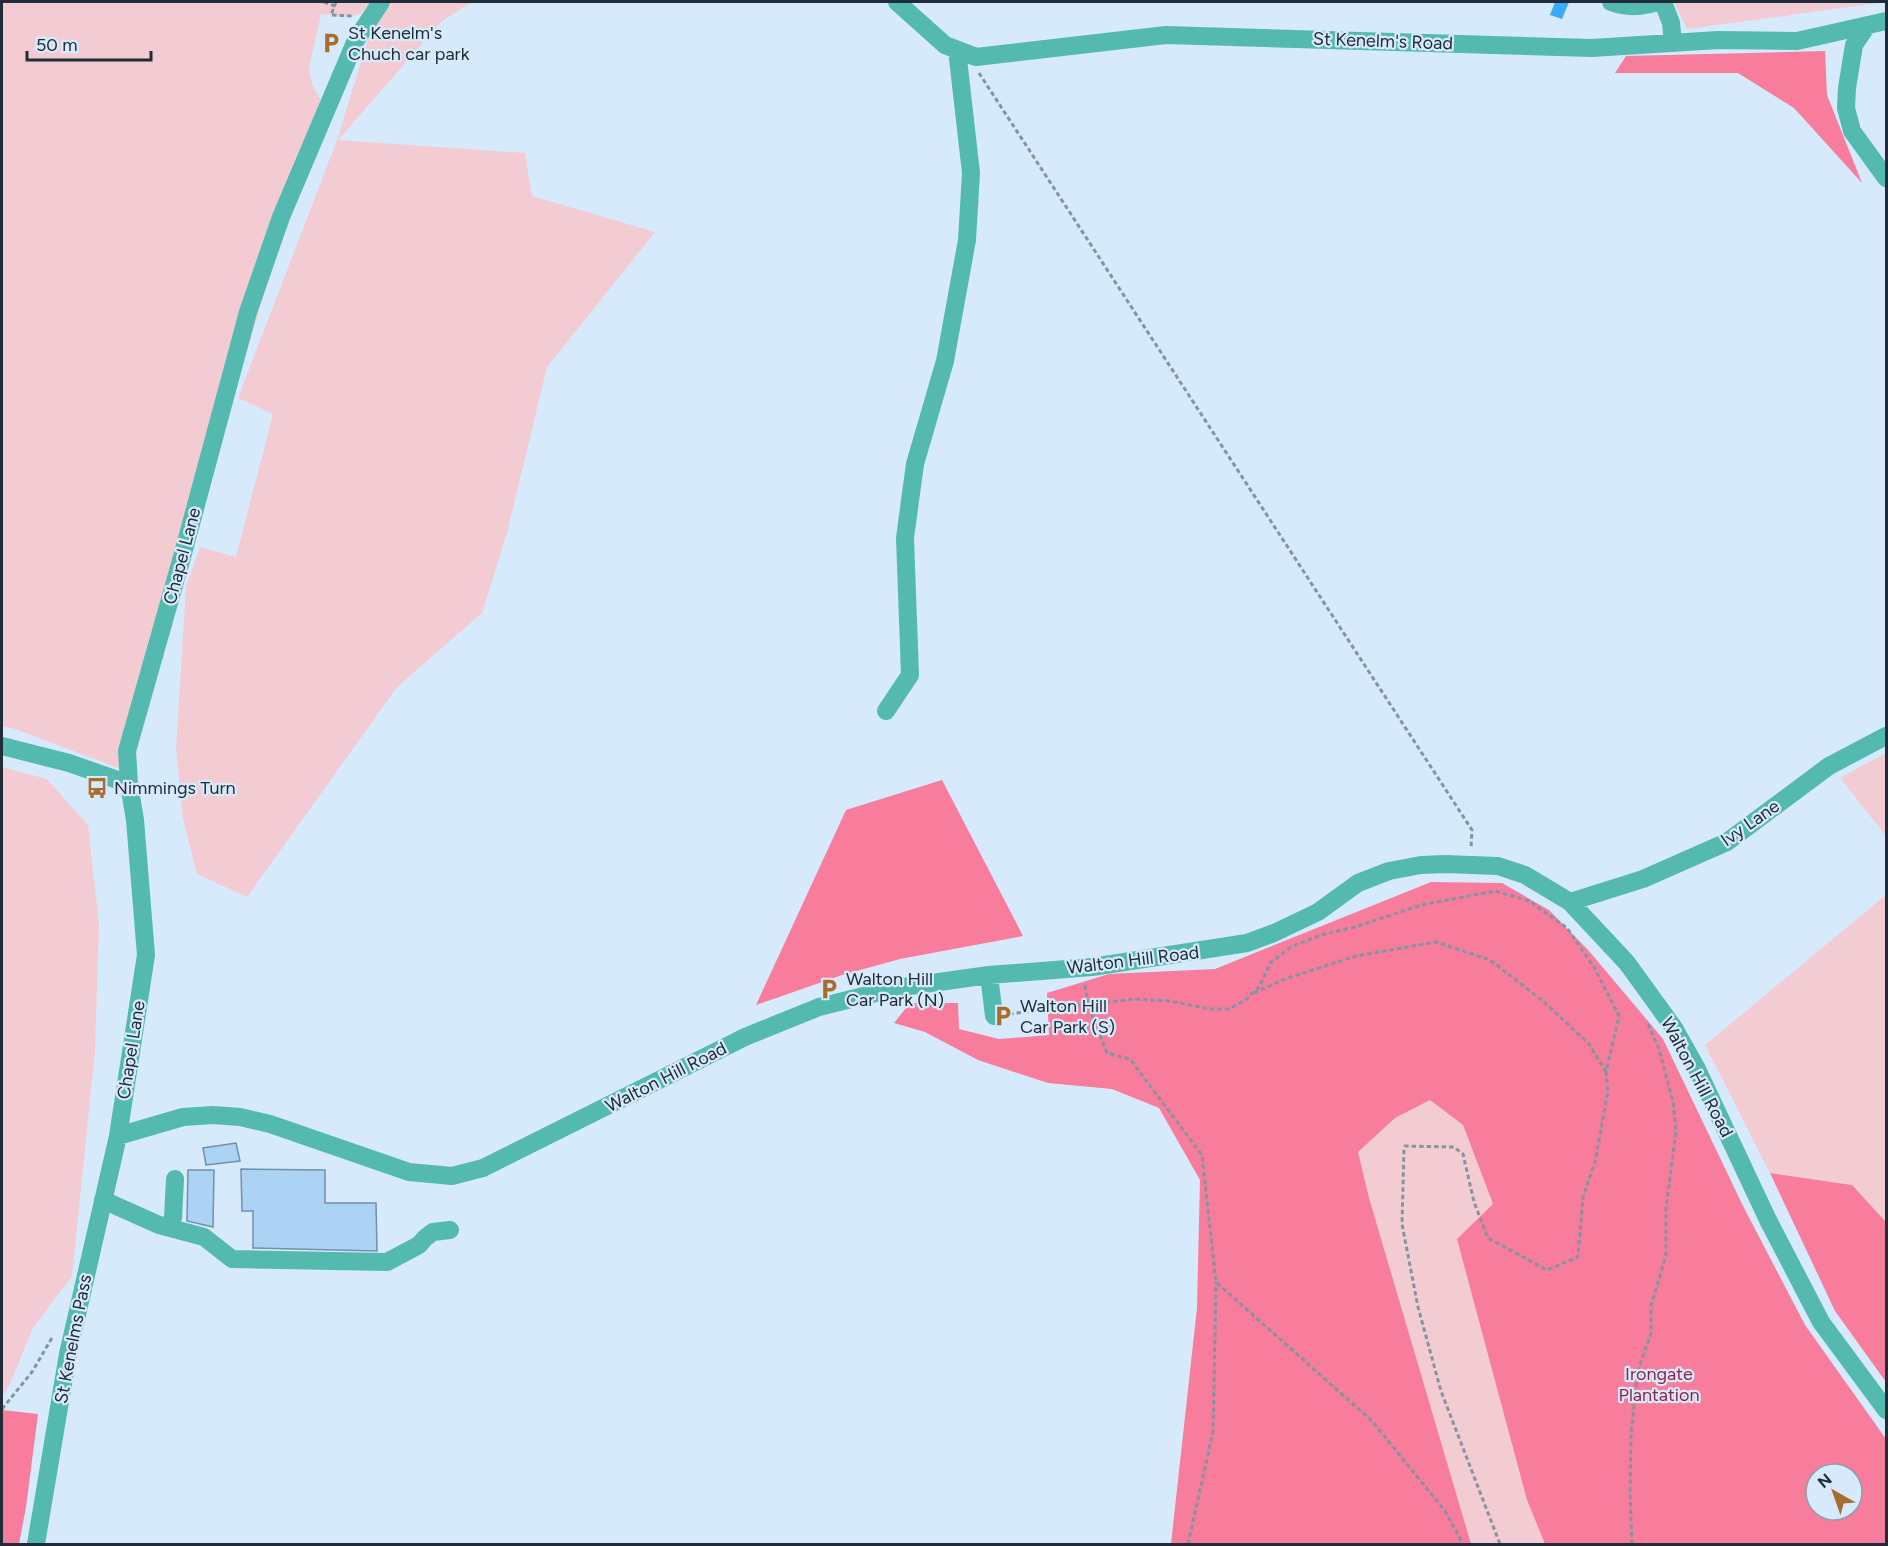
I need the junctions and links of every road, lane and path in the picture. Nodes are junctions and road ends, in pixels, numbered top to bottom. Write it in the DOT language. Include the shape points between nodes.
graph roads {
  1 [pos="324,2"];
  2 [pos="381,2"];
  3 [pos="897,2"];
  4 [pos="1611,2"];
  5 [pos="1657,2"];
  6 [pos="1663,2"];
  7 [pos="335,4"];
  8 [pos="371,18"];
  9 [pos="1887,21"];
  10 [pos="1867,26"];
  11 [pos="1673,43"];
  12 [pos="957,50"];
  13 [pos="976,57"];
  14 [pos="1887,178"];
  15 [pos="886,711"];
  16 [pos="1887,736"];
  17 [pos="2,746"];
  18 [pos="129,784"];
  19 [pos="1469,864"];
  20 [pos="1570,902"];
  21 [pos="989,975"];
  22 [pos="1252,994"];
  23 [pos="1088,1004"];
  24 [pos="994,1016"];
  25 [pos="1646,1019"];
  26 [pos="1606,1072"];
  27 [pos="118,1136"];
  28 [pos="175,1179"];
  29 [pos="103,1200"];
  30 [pos="168,1227"];
  31 [pos="450,1230"];
  32 [pos="1216,1282"];
  33 [pos="73,1331"];
  34 [pos="2,1409"];
  35 [pos="1887,1410"];
  36 [pos="36,1545"];
  37 [pos="1188,1545"];
  38 [pos="1463,1545"];
  39 [pos="1500,1545"];
  40 [pos="1632,1545"];
  1 -- 7 [label="path"];
  2 -- 8 [label="street, Chapel Lane"];
  3 -- 12 [label="street, St Kenelm's Road" via="945,45"];
  4 -- 5 [label="street" via="1636,7"];
  6 -- 11 [label="street"];
  7 -- 8 [label="path" via="332,15 360,14"];
  8 -- 18 [label="street, Chapel Lane" via="356,40 281,217 248,312 127,751"];
  9 -- 10 [label="street, St Kenelm's Road"];
  10 -- 11 [label="street, St Kenelm's Road" via="1797,41"];
  10 -- 14 [label="street" via="1854,45 1846,108 1852,131"];
  11 -- 13 [label="street, St Kenelm's Road" via="1592,48 1166,35"];
  12 -- 13 [label="street, St Kenelm's Road"];
  12 -- 15 [label="street" via="971,173 967,240 945,361 915,464 905,538 910,675"];
  13 -- 19 [label="path" via="980,75 1472,830"];
  16 -- 20 [label="street, Ivy Lane" via="1829,766 1727,842 1643,879"];
  17 -- 18 [label="street"];
  18 -- 27 [label="street, Chapel Lane" via="146,955"];
  19 -- 20 [label="street, Walton Hill Road" via="1498,866 1524,875"];
  19 -- 21 [label="street, Walton Hill Road" via="1389,870 1358,884 1318,912 1247,943 1092,967"];
  20 -- 35 [label="street, Walton Hill Road" via="1627,963 1674,1028 1821,1322"];
  21 -- 24 [label="street"];
  21 -- 27 [label="street, Walton Hill Road" via="896,988 819,1007 745,1037 483,1168 452,1176 409,1172 240,1117 183,1117"];
  22 -- 23 [label="path" via="1229,1009 1135,999"];
  22 -- 26 [label="path" via="1356,956 1436,942 1490,960 1543,1001 1589,1044"];
  22 -- 26 [label="path" via="1271,962 1291,947 1421,905 1496,891 1529,901 1567,928 1594,967 1619,1016"];
  23 -- 24 [label="path"];
  23 -- 32 [label="path" via="1107,1053 1130,1059 1202,1155"];
  25 -- 40 [label="path" via="1662,1060 1676,1131 1666,1208 1666,1255 1651,1306 1652,1333 1638,1370 1631,1434"];
  26 -- 39 [label="path" via="1608,1091 1595,1162 1583,1197 1578,1257 1547,1270 1488,1238 1474,1202 1463,1154 1454,1147 1405,1146 1402,1224 1418,1307 1441,1391"];
  27 -- 29 [label="street, St Kenelms Pass"];
  28 -- 30 [label="street" via="173,1218"];
  29 -- 30 [label="street"];
  29 -- 33 [label="street, St Kenelms Pass"];
  30 -- 31 [label="street" via="204,1237 232,1259 387,1262 419,1245 432,1232"];
  32 -- 37 [label="path" via="1213,1432"];
  32 -- 38 [label="path" via="1372,1421 1444,1511"];
  33 -- 34 [label="path" via="57,1330 32,1372"];
  33 -- 36 [label="street, St Kenelms Pass"];
}
